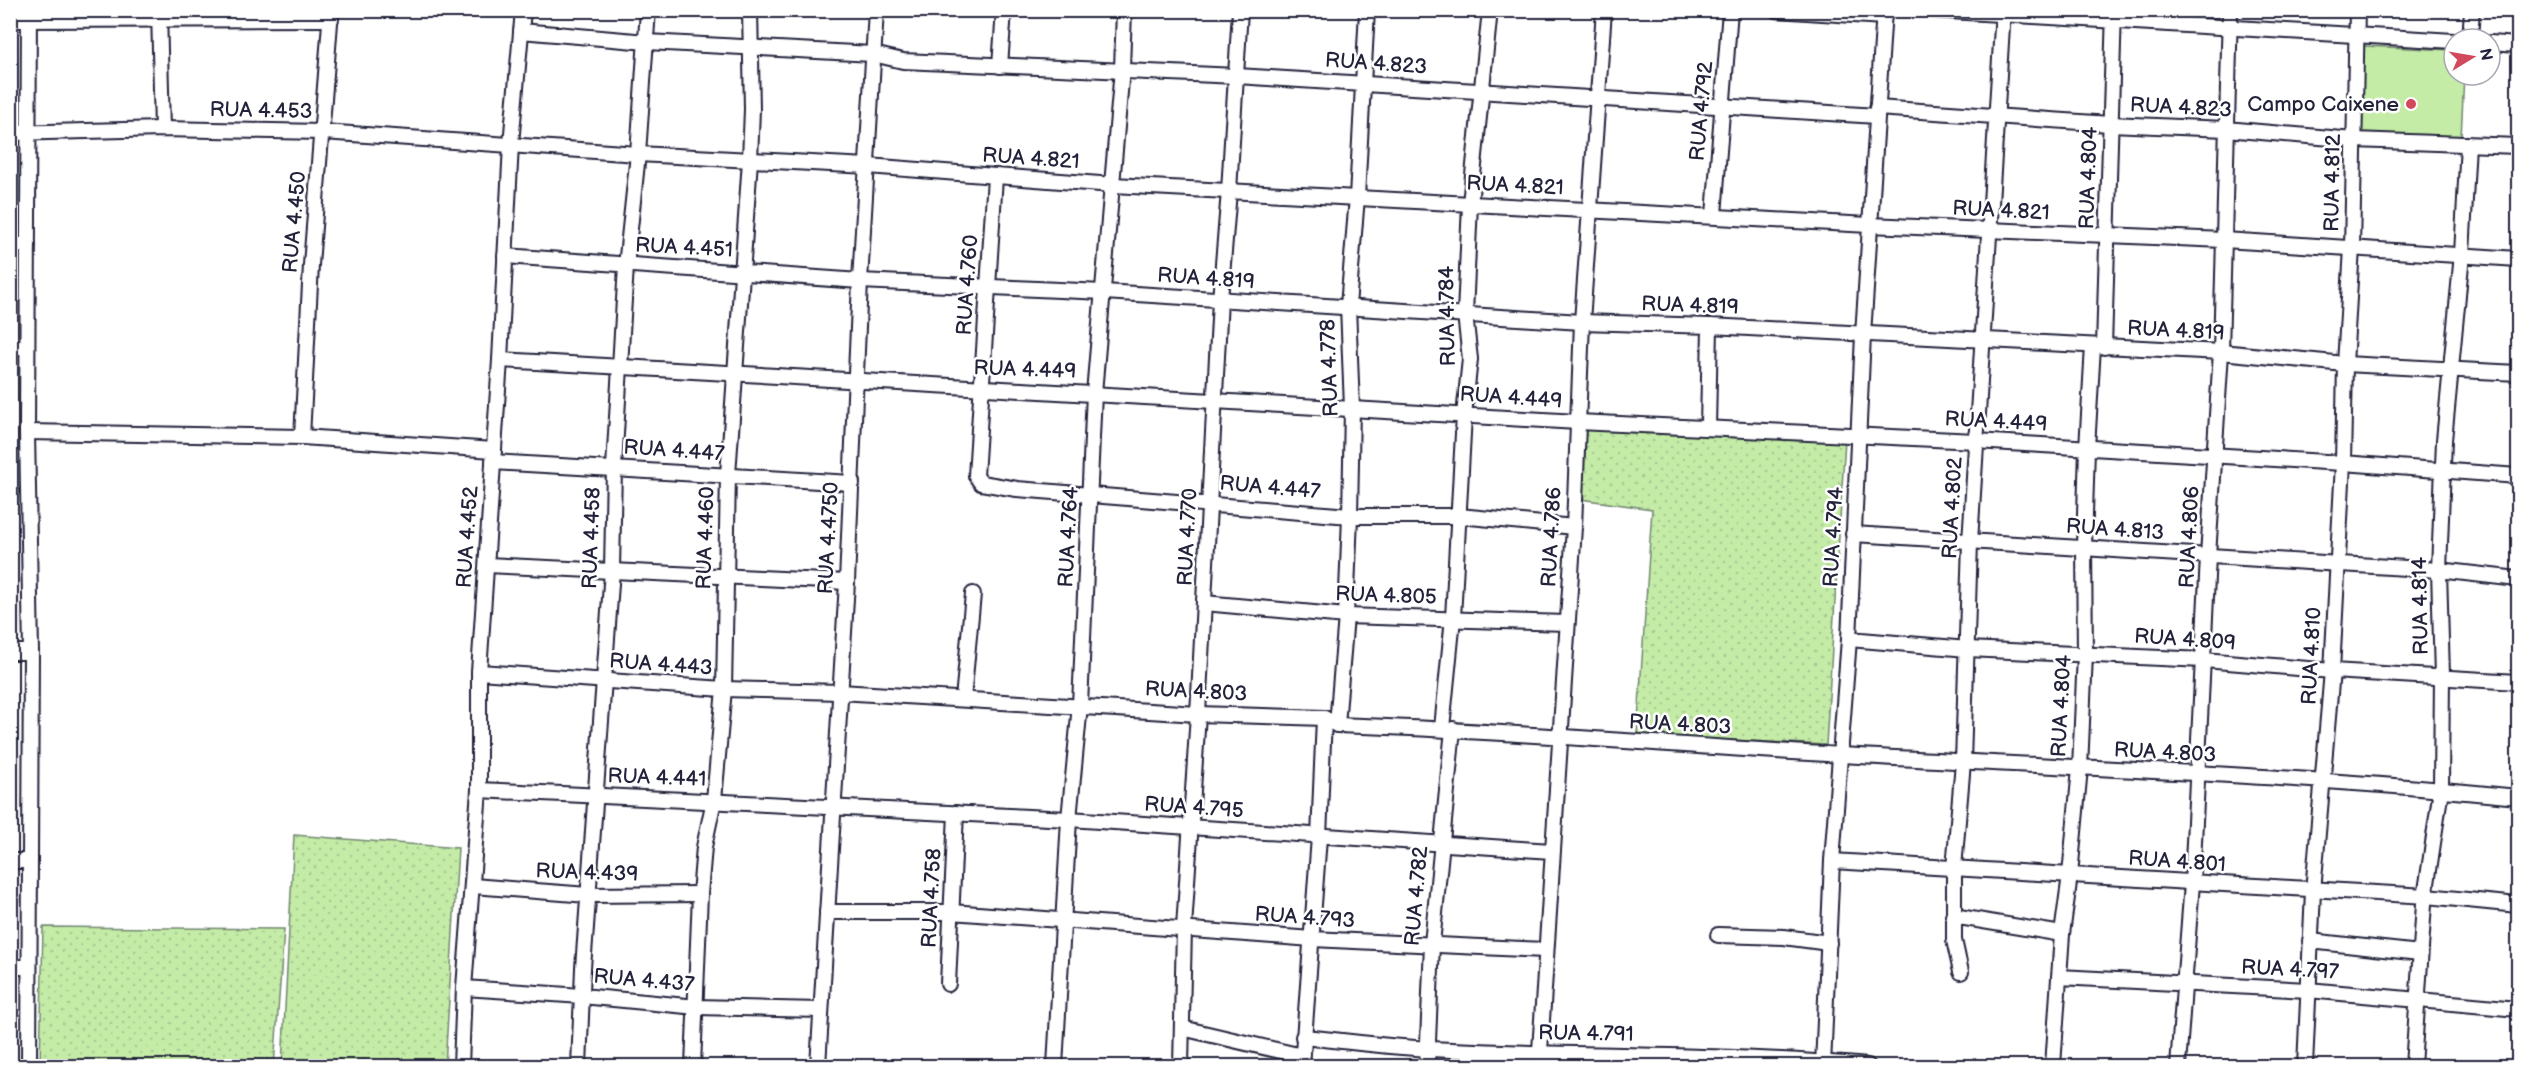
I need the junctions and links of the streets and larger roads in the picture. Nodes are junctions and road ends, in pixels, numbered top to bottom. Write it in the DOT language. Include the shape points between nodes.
graph roads {
  1 [pos="523,10"];
  2 [pos="648,10"];
  3 [pos="750,10"];
  4 [pos="876,10"];
  5 [pos="1004,10"];
  6 [pos="1124,10"];
  7 [pos="1240,10"];
  8 [pos="1367,10"];
  9 [pos="1490,10"];
  10 [pos="1604,10"];
  11 [pos="1730,10"];
  12 [pos="1776,10"];
  13 [pos="1932,10"];
  14 [pos="2230,10"];
  15 [pos="2357,10"];
  16 [pos="2472,10"];
  17 [pos="2003,13"];
  18 [pos="1884,14"];
  19 [pos="29,15"];
  20 [pos="159,15"];
  21 [pos="331,15"];
  22 [pos="2114,16"];
  23 [pos="10,20"];
  24 [pos="2471,27"];
  25 [pos="2229,29"];
  26 [pos="521,31"];
  27 [pos="2355,36"];
  28 [pos="2442,40"];
  29 [pos="647,42"];
  30 [pos="2502,44"];
  31 [pos="2518,45"];
  32 [pos="752,46"];
  33 [pos="873,54"];
  34 [pos="1000,66"];
  35 [pos="1122,69"];
  36 [pos="1237,76"];
  37 [pos="1362,83"];
  38 [pos="1481,91"];
  39 [pos="1598,97"];
  40 [pos="1723,105"];
  41 [pos="1877,112"];
  42 [pos="1997,117"];
  43 [pos="2110,124"];
  44 [pos="162,129"];
  45 [pos="2226,129"];
  46 [pos="323,132"];
  47 [pos="10,133"];
  48 [pos="30,133"];
  49 [pos="2354,140"];
  50 [pos="511,144"];
  51 [pos="2468,144"];
  52 [pos="2518,146"];
  53 [pos="638,154"];
  54 [pos="750,160"];
  55 [pos="868,166"];
  56 [pos="995,177"];
  57 [pos="1113,185"];
  58 [pos="1229,191"];
  59 [pos="1357,197"];
  60 [pos="1470,204"];
  61 [pos="1589,210"];
  62 [pos="1714,215"];
  63 [pos="1869,225"];
  64 [pos="1991,230"];
  65 [pos="2107,236"];
  66 [pos="2224,240"];
  67 [pos="10,245"];
  68 [pos="28,245"];
  69 [pos="2352,248"];
  70 [pos="2462,254"];
  71 [pos="505,256"];
  72 [pos="2518,259"];
  73 [pos="626,266"];
  74 [pos="742,271"];
  75 [pos="860,281"];
  76 [pos="988,286"];
  77 [pos="1104,292"];
  78 [pos="1220,300"];
  79 [pos="1348,306"];
  80 [pos="1465,314"];
  81 [pos="1582,322"];
  82 [pos="1710,326"];
  83 [pos="1863,335"];
  84 [pos="1984,340"];
  85 [pos="10,347"];
  86 [pos="27,347"];
  87 [pos="2099,347"];
  88 [pos="2221,352"];
  89 [pos="500,360"];
  90 [pos="2345,364"];
  91 [pos="619,367"];
  92 [pos="2450,368"];
  93 [pos="2518,372"];
  94 [pos="734,373"];
  95 [pos="856,382"];
  96 [pos="980,388"];
  97 [pos="1094,393"];
  98 [pos="1215,400"];
  99 [pos="1352,408"];
  100 [pos="1464,415"];
  101 [pos="1578,422"];
  102 [pos="1708,428"];
  103 [pos="27,432"];
  104 [pos="1860,435"];
  105 [pos="302,437"];
  106 [pos="1976,441"];
  107 [pos="2087,448"];
  108 [pos="2215,455"];
  109 [pos="494,456"];
  110 [pos="2343,463"];
  111 [pos="614,467"];
  112 [pos="977,467"];
  113 [pos="2444,471"];
  114 [pos="728,475"];
  115 [pos="2518,476"];
  116 [pos="852,483"];
  117 [pos="1091,495"];
  118 [pos="1210,503"];
  119 [pos="1350,516"];
  120 [pos="1459,516"];
  121 [pos="1574,527"];
  122 [pos="1853,534"];
  123 [pos="1970,542"];
  124 [pos="2084,547"];
  125 [pos="2208,556"];
  126 [pos="487,565"];
  127 [pos="2337,565"];
  128 [pos="612,570"];
  129 [pos="2439,570"];
  130 [pos="725,576"];
  131 [pos="2518,579"];
  132 [pos="847,582"];
  133 [pos="973,594"];
  134 [pos="1204,603"];
  135 [pos="1346,616"];
  136 [pos="1452,618"];
  137 [pos="1567,624"];
  138 [pos="1849,639"];
  139 [pos="1968,649"];
  140 [pos="10,652"];
  141 [pos="31,652"];
  142 [pos="2085,654"];
  143 [pos="2204,660"];
  144 [pos="2332,671"];
  145 [pos="479,672"];
  146 [pos="2442,676"];
  147 [pos="603,681"];
  148 [pos="2518,682"];
  149 [pos="724,689"];
  150 [pos="840,692"];
  151 [pos="963,699"];
  152 [pos="1080,705"];
  153 [pos="1198,714"];
  154 [pos="1324,718"];
  155 [pos="1337,725"];
  156 [pos="1448,729"];
  157 [pos="1562,738"];
  158 [pos="1839,755"];
  159 [pos="1963,762"];
  160 [pos="2079,768"];
  161 [pos="2196,775"];
  162 [pos="2322,781"];
  163 [pos="2441,789"];
  164 [pos="479,790"];
  165 [pos="595,795"];
  166 [pos="2518,797"];
  167 [pos="714,800"];
  168 [pos="834,807"];
  169 [pos="956,813"];
  170 [pos="1069,819"];
  171 [pos="1191,828"];
  172 [pos="1319,837"];
  173 [pos="1441,844"];
  174 [pos="1552,851"];
  175 [pos="10,861"];
  176 [pos="29,861"];
  177 [pos="1832,861"];
  178 [pos="1954,868"];
  179 [pos="2070,875"];
  180 [pos="2192,883"];
  181 [pos="473,886"];
  182 [pos="2313,891"];
  183 [pos="700,894"];
  184 [pos="588,896"];
  185 [pos="2427,896"];
  186 [pos="2518,905"];
  187 [pos="827,912"];
  188 [pos="951,912"];
  189 [pos="1953,916"];
  190 [pos="1063,919"];
  191 [pos="1184,928"];
  192 [pos="2062,934"];
  193 [pos="1718,935"];
  194 [pos="1312,939"];
  195 [pos="2310,941"];
  196 [pos="1829,943"];
  197 [pos="1432,944"];
  198 [pos="1545,950"];
  199 [pos="2420,953"];
  200 [pos="10,967"];
  201 [pos="29,968"];
  202 [pos="1961,972"];
  203 [pos="2059,977"];
  204 [pos="948,984"];
  205 [pos="2184,985"];
  206 [pos="464,988"];
  207 [pos="2308,990"];
  208 [pos="582,996"];
  209 [pos="2417,999"];
  210 [pos="697,1006"];
  211 [pos="2518,1009"];
  212 [pos="821,1010"];
  213 [pos="1182,1028"];
  214 [pos="1303,1037"];
  215 [pos="1428,1049"];
  216 [pos="1539,1060"];
  217 [pos="1664,1060"];
  218 [pos="1302,1061"];
  219 [pos="1823,1064"];
  220 [pos="29,1066"];
  221 [pos="461,1066"];
  222 [pos="579,1066"];
  223 [pos="693,1066"];
  224 [pos="818,1066"];
  225 [pos="1055,1066"];
  226 [pos="1180,1066"];
  227 [pos="1427,1066"];
  228 [pos="1868,1066"];
  229 [pos="2053,1066"];
  230 [pos="2178,1066"];
  231 [pos="2305,1066"];
  232 [pos="2413,1066"];
  1 -- 26 [label="street, RUA 4.452"];
  2 -- 29 [label="street, RUA 4.458"];
  3 -- 32 [label="street, RUA 4.460"];
  4 -- 33 [label="street, RUA 4.4750"];
  5 -- 34 [label="street"];
  6 -- 35 [label="street, RUA 4.764"];
  7 -- 36 [label="street, RUA 4.770"];
  8 -- 37 [label="street, RUA 4.778"];
  9 -- 38 [label="street, RUA 4.784"];
  10 -- 39 [label="street, RUA 4.786"];
  11 -- 40 [label="street, RUA 4.792"];
  12 -- 18 [label="street"];
  13 -- 17 [label="street"];
  14 -- 25 [label="street, RUA 4.806"];
  15 -- 27 [label="street, RUA 4.812"];
  16 -- 24 [label="street"];
  17 -- 22 [label="street"];
  17 -- 42 [label="street, RUA 4.802"];
  18 -- 41 [label="street, RUA 4.794"];
  19 -- 20 [label="street"];
  19 -- 23 [label="street"];
  19 -- 48 [label="street"];
  20 -- 21 [label="street"];
  20 -- 44 [label="street"];
  21 -- 46 [label="street, RUA 4.450"];
  22 -- 25 [label="street"];
  22 -- 43 [label="street, RUA 4.804"];
  25 -- 27 [label="street"];
  25 -- 45 [label="street, RUA 4.806"];
  26 -- 29 [label="street, RUA 4.823"];
  26 -- 50 [label="street, RUA 4.452"];
  27 -- 28 [label="street"];
  27 -- 49 [label="street, RUA 4.812"];
  29 -- 32 [label="street, RUA 4.823"];
  29 -- 53 [label="street, RUA 4.458"];
  30 -- 31 [label="street"];
  32 -- 33 [label="street, RUA 4.823"];
  32 -- 54 [label="street, RUA 4.460"];
  33 -- 34 [label="street, RUA 4.823" via="903,61"];
  33 -- 55 [label="street, RUA 4.4750"];
  34 -- 35 [label="street, RUA 4.823"];
  35 -- 36 [label="street, RUA 4.823"];
  35 -- 57 [label="street, RUA 4.764"];
  36 -- 37 [label="street, RUA 4.823"];
  36 -- 58 [label="street, RUA 4.770"];
  37 -- 38 [label="street, RUA 4.823"];
  37 -- 59 [label="street, RUA 4.778"];
  38 -- 39 [label="street, RUA 4.823"];
  38 -- 60 [label="street, RUA 4.784"];
  39 -- 40 [label="street, RUA 4.823"];
  39 -- 61 [label="street, RUA 4.786"];
  40 -- 41 [label="street, RUA 4.823"];
  40 -- 62 [label="street, RUA 4.792"];
  41 -- 42 [label="street, RUA 4.823"];
  41 -- 63 [label="street, RUA 4.794"];
  42 -- 43 [label="street, RUA 4.823"];
  42 -- 64 [label="street, RUA 4.802"];
  43 -- 45 [label="street, RUA 4.823"];
  43 -- 65 [label="street, RUA 4.804"];
  44 -- 46 [label="street, RUA 4.453"];
  44 -- 48 [label="street, RUA 4.453"];
  45 -- 49 [label="street, RUA 4.823"];
  45 -- 66 [label="street, RUA 4.806"];
  46 -- 50 [label="street, RUA 4.453"];
  46 -- 105 [label="street, RUA 4.450"];
  47 -- 48 [label="street, RUA 4.453"];
  48 -- 68 [label="street"];
  49 -- 51 [label="street, RUA 4.823"];
  49 -- 69 [label="street, RUA 4.812"];
  50 -- 53 [label="street, RUA 4.821"];
  50 -- 71 [label="street, RUA 4.452"];
  51 -- 52 [label="street, RUA 4.823"];
  51 -- 70 [label="street, RUA 4.814"];
  53 -- 54 [label="street, RUA 4.821"];
  53 -- 73 [label="street, RUA 4.458"];
  54 -- 55 [label="street, RUA 4.821"];
  54 -- 74 [label="street, RUA 4.460"];
  55 -- 56 [label="street, RUA 4.821"];
  55 -- 75 [label="street, RUA 4.4750"];
  56 -- 57 [label="street, RUA 4.821"];
  56 -- 76 [label="street, RUA 4.760"];
  57 -- 58 [label="street, RUA 4.821"];
  57 -- 77 [label="street, RUA 4.764"];
  58 -- 59 [label="street, RUA 4.821"];
  58 -- 78 [label="street, RUA 4.770"];
  59 -- 60 [label="street, RUA 4.821"];
  59 -- 79 [label="street, RUA 4.778"];
  60 -- 61 [label="street, RUA 4.821"];
  60 -- 80 [label="street, RUA 4.784"];
  61 -- 62 [label="street, RUA 4.821"];
  61 -- 81 [label="street, RUA 4.786"];
  62 -- 63 [label="street, RUA 4.821"];
  63 -- 64 [label="street, RUA 4.821"];
  63 -- 83 [label="street, RUA 4.794"];
  64 -- 65 [label="street, RUA 4.821"];
  64 -- 84 [label="street, RUA 4.802"];
  65 -- 66 [label="street, RUA 4.821"];
  65 -- 87 [label="street, RUA 4.804"];
  66 -- 69 [label="street, RUA 4.821"];
  66 -- 88 [label="street, RUA 4.806"];
  67 -- 68 [label="street"];
  68 -- 86 [label="street"];
  69 -- 70 [label="street, RUA 4.821"];
  69 -- 90 [label="street, RUA 4.810"];
  70 -- 72 [label="street, RUA 4.821"];
  70 -- 92 [label="street, RUA 4.814"];
  71 -- 73 [label="street, RUA 4.451"];
  71 -- 89 [label="street, RUA 4.452"];
  73 -- 74 [label="street, RUA 4.451"];
  73 -- 91 [label="street, RUA 4.458"];
  74 -- 75 [label="street, RUA 4.451"];
  74 -- 94 [label="street, RUA 4.460"];
  75 -- 76 [label="street, RUA 4.819"];
  75 -- 95 [label="street, RUA 4.4750"];
  76 -- 77 [label="street, RUA 4.819"];
  76 -- 96 [label="street, RUA 4.760"];
  77 -- 78 [label="street, RUA 4.819"];
  77 -- 97 [label="street, RUA 4.764"];
  78 -- 79 [label="street, RUA 4.819"];
  78 -- 98 [label="street, RUA 4.770"];
  79 -- 80 [label="street, RUA 4.819"];
  79 -- 99 [label="street, RUA 4.778"];
  80 -- 81 [label="street, RUA 4.819"];
  80 -- 100 [label="street, RUA 4.784" via="1470,359"];
  81 -- 82 [label="street, RUA 4.819"];
  81 -- 101 [label="street, RUA 4.786"];
  82 -- 83 [label="street, RUA 4.819"];
  82 -- 102 [label="street"];
  83 -- 84 [label="street, RUA 4.819"];
  83 -- 104 [label="street, RUA 4.794"];
  84 -- 87 [label="street, RUA 4.819"];
  84 -- 106 [label="street, RUA 4.802"];
  85 -- 86 [label="street"];
  86 -- 103 [label="street"];
  87 -- 88 [label="street, RUA 4.819"];
  87 -- 107 [label="street, RUA 4.804"];
  88 -- 90 [label="street, RUA 4.819"];
  88 -- 108 [label="street, RUA 4.806"];
  89 -- 91 [label="street, RUA 4.449"];
  89 -- 109 [label="street, RUA 4.452"];
  90 -- 92 [label="street, RUA 4.819"];
  90 -- 110 [label="street, RUA 4.810"];
  91 -- 94 [label="street, RUA 4.449"];
  91 -- 111 [label="street, RUA 4.458"];
  92 -- 93 [label="street, RUA 4.819"];
  92 -- 113 [label="street, RUA 4.814"];
  94 -- 95 [label="street, RUA 4.449"];
  94 -- 114 [label="street, RUA 4.460"];
  95 -- 96 [label="street, RUA 4.449"];
  95 -- 116 [label="street, RUA 4.4750"];
  96 -- 97 [label="street, RUA 4.449"];
  96 -- 112 [label="street, RUA 4.760"];
  97 -- 98 [label="street, RUA 4.449"];
  97 -- 117 [label="street, RUA 4.764"];
  98 -- 99 [label="street, RUA 4.449"];
  98 -- 118 [label="street, RUA 4.770"];
  99 -- 100 [label="street, RUA 4.449"];
  99 -- 119 [label="street, RUA 4.778"];
  100 -- 101 [label="street, RUA 4.449"];
  100 -- 120 [label="street, RUA 4.784"];
  101 -- 102 [label="street, RUA 4.449"];
  101 -- 121 [label="street, RUA 4.786"];
  102 -- 104 [label="street, RUA 4.449"];
  103 -- 105 [label="street, RUA 4.447"];
  103 -- 141 [label="street"];
  104 -- 106 [label="street, RUA 4.449"];
  104 -- 122 [label="street, RUA 4.794"];
  105 -- 109 [label="street, RUA 4.447"];
  106 -- 107 [label="street, RUA 4.449"];
  106 -- 123 [label="street, RUA 4.802"];
  107 -- 108 [label="street, RUA 4.449"];
  107 -- 124 [label="street, RUA 4.804"];
  108 -- 110 [label="street, RUA 4.449"];
  108 -- 125 [label="street, RUA 4.806"];
  109 -- 111 [label="street, RUA 4.447"];
  109 -- 126 [label="street, RUA 4.452"];
  110 -- 113 [label="street, RUA 4.449"];
  110 -- 127 [label="street, RUA 4.810"];
  111 -- 114 [label="street, RUA 4.447"];
  111 -- 128 [label="street, RUA 4.458"];
  112 -- 117 [label="street, RUA 4.447" via="976,479 981,483"];
  113 -- 115 [label="street, RUA 4.449"];
  113 -- 129 [label="street, RUA 4.814"];
  114 -- 116 [label="street, RUA 4.447"];
  114 -- 130 [label="street, RUA 4.460"];
  116 -- 132 [label="street, RUA 4.4750"];
  117 -- 118 [label="street, RUA 4.447"];
  117 -- 152 [label="street, RUA 4.764"];
  118 -- 119 [label="street, RUA 4.447"];
  118 -- 134 [label="street, RUA 4.770"];
  119 -- 120 [label="street, RUA 4.447"];
  119 -- 135 [label="street, RUA 4.778"];
  120 -- 121 [label="street, RUA 4.447"];
  120 -- 136 [label="street, RUA 4.784"];
  121 -- 137 [label="street, RUA 4.786"];
  122 -- 123 [label="street, RUA 4.813"];
  122 -- 138 [label="street, RUA 4.794"];
  123 -- 124 [label="street, RUA 4.813"];
  123 -- 139 [label="street, RUA 4.802"];
  124 -- 125 [label="street, RUA 4.813"];
  124 -- 142 [label="street, RUA 4.804"];
  125 -- 127 [label="street, RUA 4.813"];
  125 -- 143 [label="street, RUA 4.806"];
  126 -- 128 [label="street"];
  126 -- 145 [label="street, RUA 4.452"];
  127 -- 129 [label="street, RUA 4.813"];
  127 -- 144 [label="street, RUA 4.810"];
  128 -- 130 [label="street"];
  128 -- 147 [label="street, RUA 4.458"];
  129 -- 131 [label="street, RUA 4.813"];
  129 -- 146 [label="street, RUA 4.814"];
  130 -- 132 [label="street"];
  130 -- 149 [label="street, RUA 4.460"];
  132 -- 150 [label="street, RUA 4.4750"];
  133 -- 151 [label="street"];
  134 -- 135 [label="street, RUA 4.805"];
  134 -- 153 [label="street, RUA 4.770"];
  135 -- 136 [label="street, RUA 4.805"];
  135 -- 155 [label="street, RUA 4.778"];
  136 -- 137 [label="street, RUA 4.805"];
  136 -- 156 [label="street, RUA 4.784"];
  137 -- 157 [label="street, RUA 4.786"];
  138 -- 139 [label="street, RUA 4.809"];
  138 -- 158 [label="street, RUA 4.794"];
  139 -- 142 [label="street, RUA 4.809"];
  139 -- 159 [label="street, RUA 4.802"];
  140 -- 141 [label="street"];
  141 -- 176 [label="street"];
  142 -- 143 [label="street, RUA 4.809"];
  142 -- 160 [label="street, RUA 4.804"];
  143 -- 144 [label="street, RUA 4.809"];
  143 -- 161 [label="street, RUA 4.806"];
  144 -- 146 [label="street, RUA 4.809"];
  144 -- 162 [label="street, RUA 4.810"];
  145 -- 147 [label="street, RUA 4.443"];
  145 -- 164 [label="street, RUA 4.452"];
  146 -- 148 [label="street, RUA 4.809"];
  146 -- 163 [label="street, RUA 4.814"];
  147 -- 149 [label="street, RUA 4.443"];
  147 -- 165 [label="street, RUA 4.458"];
  149 -- 150 [label="street, RUA 4.443"];
  149 -- 167 [label="street, RUA 4.460"];
  150 -- 151 [label="street, RUA 4.803"];
  150 -- 168 [label="street, RUA 4.4750"];
  151 -- 152 [label="street, RUA 4.803"];
  152 -- 153 [label="street, RUA 4.803"];
  152 -- 170 [label="street, RUA 4.764"];
  153 -- 154 [label="street, RUA 4.803"];
  153 -- 171 [label="street, RUA 4.770"];
  154 -- 155 [label="street, RUA 4.803"];
  154 -- 172 [label="street"];
  155 -- 156 [label="street, RUA 4.803"];
  156 -- 157 [label="street, RUA 4.803"];
  156 -- 173 [label="street, RUA 4.782"];
  157 -- 158 [label="street, RUA 4.803"];
  157 -- 174 [label="street, RUA 4.786"];
  158 -- 159 [label="street, RUA 4.803"];
  158 -- 177 [label="street, RUA 4.794"];
  159 -- 160 [label="street, RUA 4.803"];
  159 -- 178 [label="street, RUA 4.802"];
  160 -- 161 [label="street, RUA 4.803"];
  160 -- 179 [label="street, RUA 4.804"];
  161 -- 162 [label="street, RUA 4.803"];
  161 -- 180 [label="street, RUA 4.806"];
  162 -- 163 [label="street, RUA 4.803"];
  162 -- 182 [label="street, RUA 4.810"];
  163 -- 166 [label="street, RUA 4.803"];
  163 -- 185 [label="street, RUA 4.814"];
  164 -- 165 [label="street, RUA 4.441"];
  164 -- 181 [label="street, RUA 4.452"];
  165 -- 167 [label="street, RUA 4.441"];
  165 -- 184 [label="street, RUA 4.458"];
  167 -- 168 [label="street, RUA 4.441"];
  167 -- 183 [label="street, RUA 4.460"];
  168 -- 169 [label="street, RUA 4.795"];
  168 -- 187 [label="street, RUA 4.4750"];
  169 -- 170 [label="street, RUA 4.795"];
  169 -- 188 [label="street, RUA 4.758"];
  170 -- 171 [label="street, RUA 4.795"];
  170 -- 190 [label="street, RUA 4.764"];
  171 -- 172 [label="street, RUA 4.795"];
  171 -- 191 [label="street, RUA 4.770"];
  172 -- 173 [label="street, RUA 4.795"];
  172 -- 194 [label="street"];
  173 -- 174 [label="street, RUA 4.795"];
  173 -- 197 [label="street, RUA 4.782"];
  174 -- 198 [label="street, RUA 4.786"];
  175 -- 176 [label="street"];
  176 -- 201 [label="street"];
  177 -- 178 [label="street, RUA 4.801"];
  177 -- 196 [label="street, RUA 4.794"];
  178 -- 179 [label="street, RUA 4.801"];
  178 -- 189 [label="street, RUA 4.802"];
  179 -- 180 [label="street, RUA 4.801"];
  179 -- 192 [label="street, RUA 4.804"];
  180 -- 182 [label="street, RUA 4.801"];
  180 -- 205 [label="street, RUA 4.806"];
  181 -- 184 [label="street, RUA 4.439"];
  181 -- 206 [label="street, RUA 4.452"];
  182 -- 185 [label="street, RUA 4.801"];
  182 -- 195 [label="street, RUA 4.810"];
  183 -- 184 [label="street, RUA 4.439"];
  183 -- 210 [label="street, RUA 4.460"];
  184 -- 208 [label="street, RUA 4.458"];
  185 -- 186 [label="street, RUA 4.801"];
  185 -- 199 [label="street, RUA 4.814"];
  187 -- 188 [label="street, RUA 4.793"];
  187 -- 212 [label="street, RUA 4.4750"];
  188 -- 190 [label="street, RUA 4.793"];
  188 -- 204 [label="street, RUA 4.758"];
  189 -- 192 [label="street"];
  189 -- 202 [label="street, RUA 4.802"];
  190 -- 191 [label="street, RUA 4.793"];
  190 -- 225 [label="street, RUA 4.764"];
  191 -- 194 [label="street, RUA 4.793"];
  191 -- 213 [label="street, RUA 4.770"];
  192 -- 203 [label="street, RUA 4.804"];
  193 -- 196 [label="street"];
  194 -- 197 [label="street, RUA 4.793"];
  194 -- 214 [label="street"];
  195 -- 199 [label="street"];
  195 -- 207 [label="street, RUA 4.810"];
  196 -- 219 [label="street, RUA 4.794"];
  197 -- 198 [label="street, RUA 4.793"];
  197 -- 215 [label="street, RUA 4.782"];
  198 -- 216 [label="street, RUA 4.786"];
  199 -- 209 [label="street, RUA 4.814"];
  200 -- 201 [label="street"];
  201 -- 220 [label="street"];
  203 -- 205 [label="street, RUA 4.797"];
  203 -- 229 [label="street, RUA 4.804"];
  205 -- 207 [label="street, RUA 4.797"];
  205 -- 230 [label="street, RUA 4.806"];
  206 -- 208 [label="street, RUA 4.437"];
  206 -- 221 [label="street, RUA 4.452"];
  207 -- 209 [label="street, RUA 4.797"];
  207 -- 231 [label="street, RUA 4.810"];
  208 -- 210 [label="street, RUA 4.437"];
  208 -- 222 [label="street, RUA 4.458"];
  209 -- 211 [label="street, RUA 4.797"];
  209 -- 232 [label="street, RUA 4.814"];
  210 -- 212 [label="street, RUA 4.437"];
  210 -- 223 [label="street, RUA 4.460"];
  212 -- 224 [label="street, RUA 4.4750"];
  213 -- 218 [label="street"];
  213 -- 226 [label="street, RUA 4.770"];
  214 -- 215 [label="street, RUA 4.791"];
  214 -- 218 [label="street"];
  215 -- 216 [label="street, RUA 4.791"];
  215 -- 227 [label="street, RUA 4.782"];
  216 -- 217 [label="street, RUA 4.791"];
  217 -- 219 [label="street, RUA 4.791"];
  219 -- 228 [label="street, RUA 4.791"];
}
